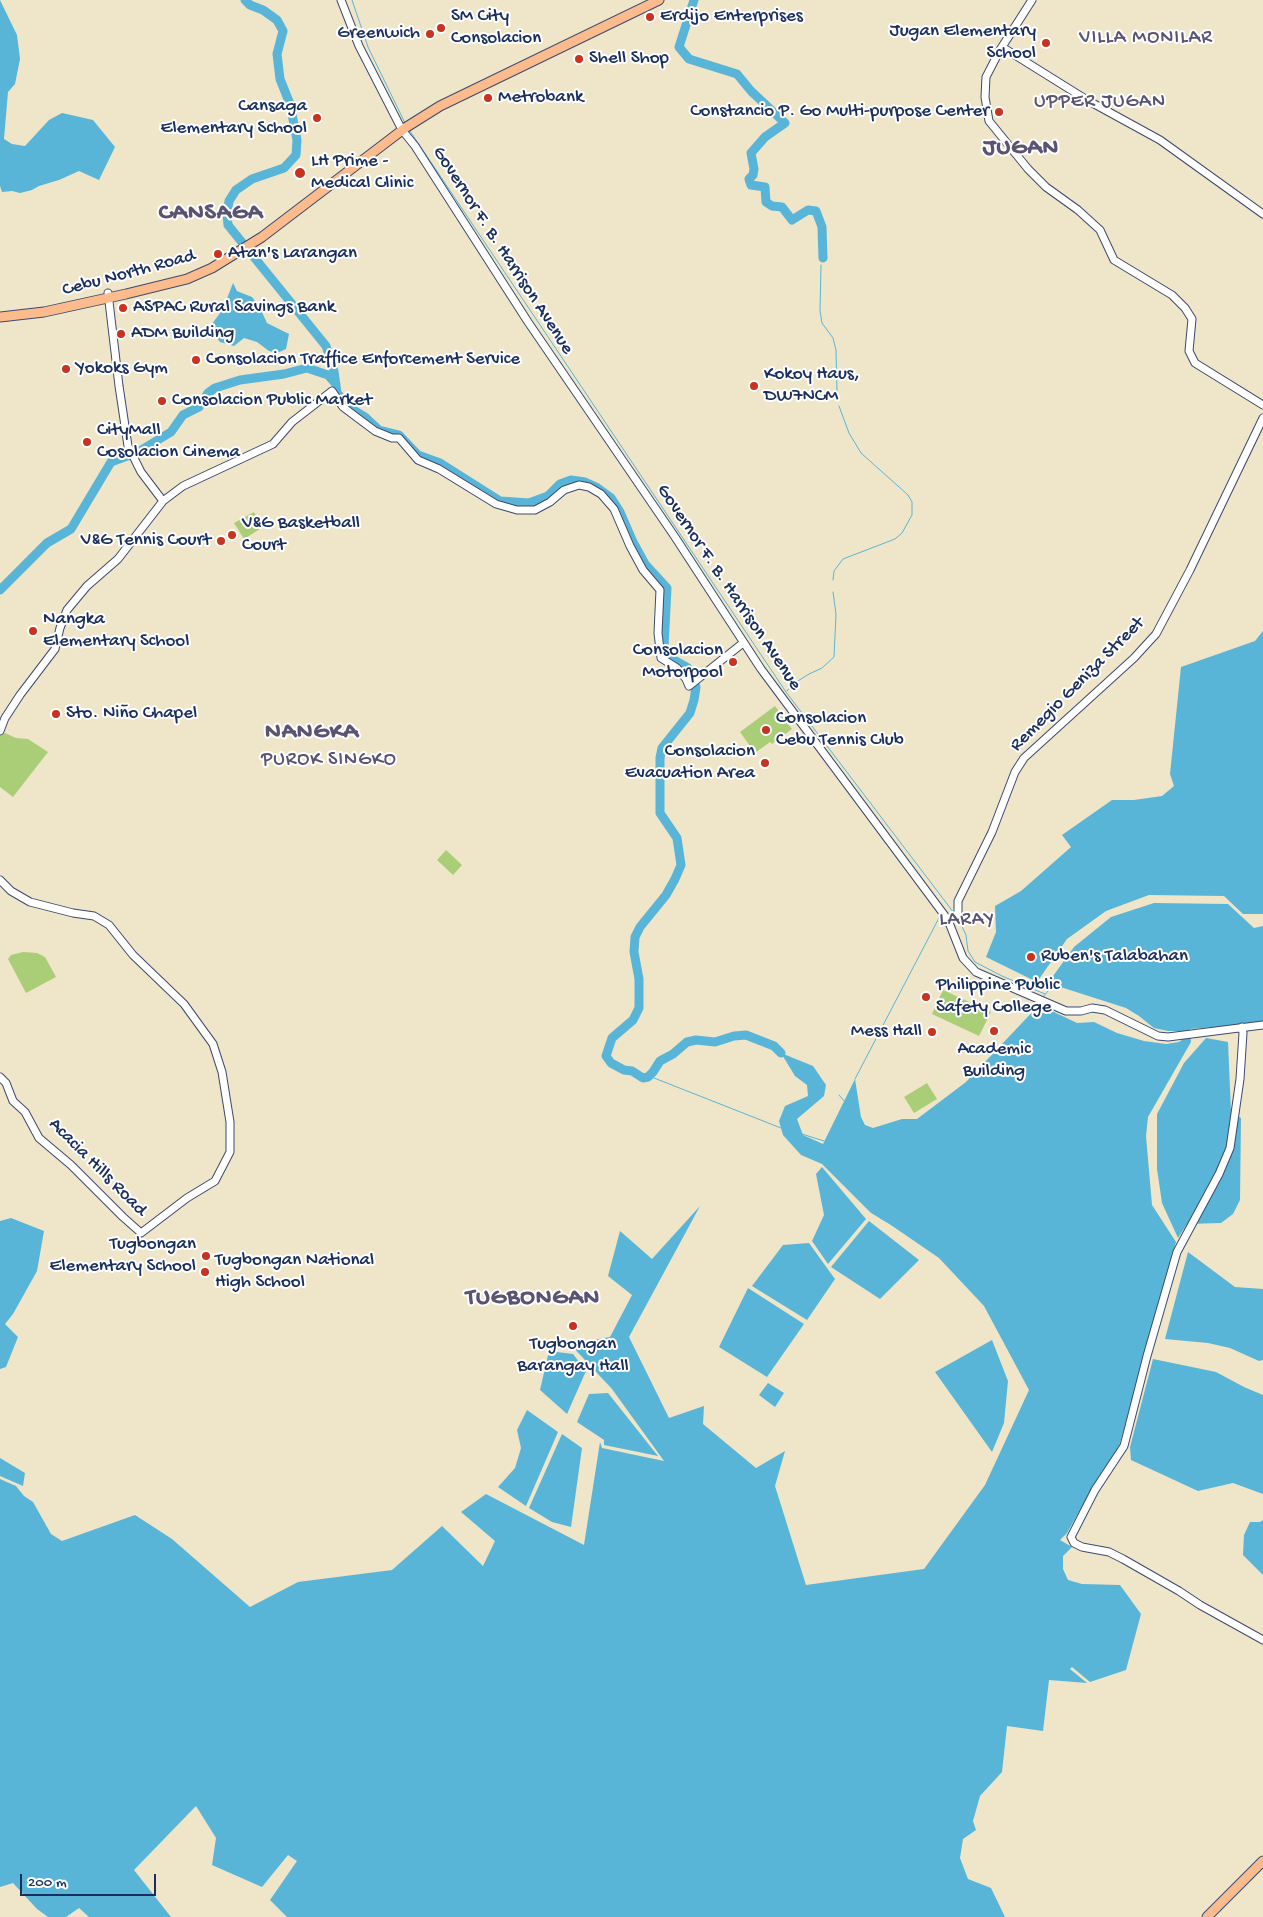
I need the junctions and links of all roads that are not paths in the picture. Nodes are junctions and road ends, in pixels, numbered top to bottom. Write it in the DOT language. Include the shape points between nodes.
graph roads {
  1 [pos="341,0"];
  2 [pos="649,0"];
  3 [pos="659,0"];
  4 [pos="1032,0"];
  5 [pos="1002,47"];
  6 [pos="505,71"];
  7 [pos="405,125"];
  8 [pos="1263,214"];
  9 [pos="107,296"];
  10 [pos="0,312"];
  11 [pos="0,317"];
  12 [pos="1263,405"];
  13 [pos="1263,418"];
  14 [pos="162,501"];
  15 [pos="743,643"];
  16 [pos="0,731"];
  17 [pos="0,880"];
  18 [pos="953,917"];
  19 [pos="1263,1025"];
  20 [pos="1242,1027"];
  21 [pos="0,1077"];
  22 [pos="1263,1640"];
  23 [pos="1263,1861"];
  24 [pos="1207,1917"];
  1 -- 7 [label="street, Governor F. B. Harrison Avenue" via="359,46"];
  2 -- 6 [label="main road, Cebu North Road"];
  3 -- 6 [label="main road, Cebu North Road"];
  4 -- 5 [label="street"];
  5 -- 8 [label="street" via="1087,100 1160,140"];
  5 -- 12 [label="street" via="985,85 987,116 994,128 1043,184 1100,230 1116,262 1172,295 1185,308 1192,319 1189,351 1195,363"];
  6 -- 7 [label="main road, Cebu North Road"];
  7 -- 9 [label="main road, Cebu North Road" via="212,268 187,279"];
  7 -- 15 [label="street, Governor F. B. Harrison Avenue" via="415,146 557,366 675,537"];
  9 -- 10 [label="main road, Cebu North Road"];
  9 -- 11 [label="main road, Cebu North Road" via="44,312"];
  9 -- 14 [label="street" via="122,438 145,480"];
  13 -- 18 [label="street, Remegio Geniza Street" via="1156,634 1134,658 1036,745 1015,772"];
  14 -- 15 [label="street" via="184,486 273,444 292,422 332,391 343,407 376,431 399,438 418,460 496,504 516,510 535,510 564,490 579,485 601,494 614,509 643,570 660,590 658,633 661,658 692,683"];
  14 -- 16 [label="street" via="118,559 87,586 67,610 55,650 20,695"];
  15 -- 18 [label="street, Governor F. B. Harrison Avenue" via="787,706"];
  17 -- 21 [label="street, Acacia Hills Road" via="30,902 94,916 109,925 133,955 184,1004 213,1044 225,1086 230,1152 215,1181 141,1233 72,1165 39,1138"];
  18 -- 20 [label="street, Governor F. B. Harrison Avenue" via="963,958 982,976 1066,1010 1104,1010 1158,1036 1168,1037"];
  19 -- 20 [label="street, Governor F. B. Harrison Avenue"];
  20 -- 22 [label="street" via="1240,1079 1230,1148 1220,1174 1177,1252 1124,1446 1071,1534 1074,1543 1109,1552"];
  23 -- 24 [label="main road"];
}
